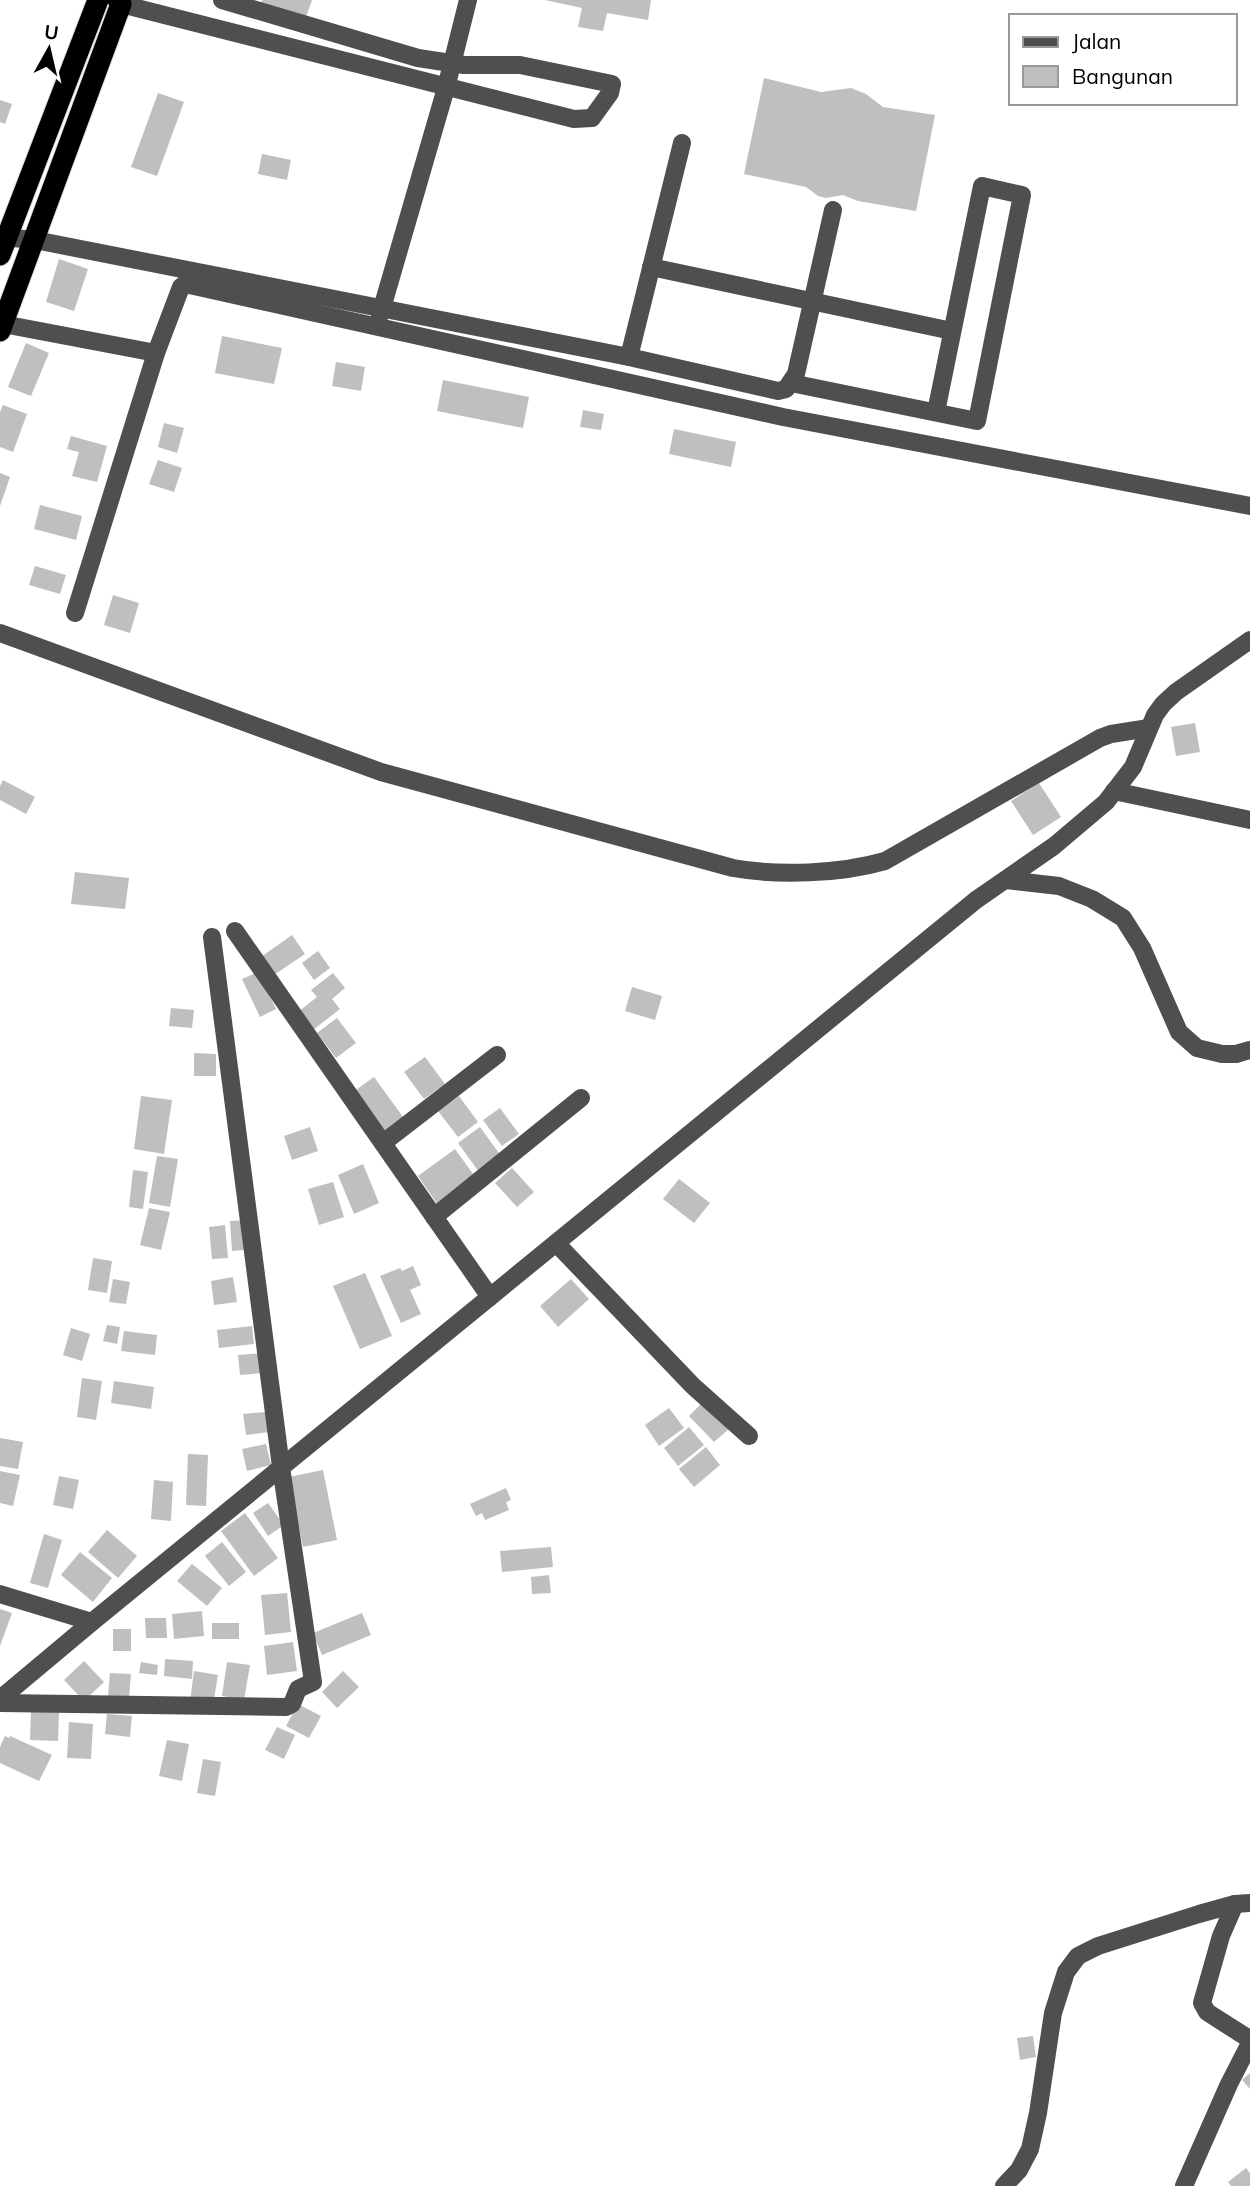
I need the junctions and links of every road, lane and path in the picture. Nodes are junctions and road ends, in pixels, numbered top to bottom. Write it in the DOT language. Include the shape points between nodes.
graph roads {
  1 [pos="98,0"];
  2 [pos="222,0"];
  3 [pos="468,0"];
  4 [pos="120,2"];
  5 [pos="452,64"];
  6 [pos="446,88"];
  7 [pos="682,143"];
  8 [pos="834,210"];
  9 [pos="35,240"];
  10 [pos="2,243"];
  11 [pos="651,267"];
  12 [pos="813,301"];
  13 [pos="382,306"];
  14 [pos="377,325"];
  15 [pos="1,328"];
  16 [pos="953,331"];
  17 [pos="156,353"];
  18 [pos="629,357"];
  19 [pos="791,383"];
  20 [pos="936,412"];
  21 [pos="1250,506"];
  22 [pos="75,613"];
  23 [pos="0,633"];
  24 [pos="1250,640"];
  25 [pos="1149,728"];
  26 [pos="1114,791"];
  27 [pos="1250,820"];
  28 [pos="1006,880"];
  29 [pos="235,931"];
  30 [pos="212,937"];
  31 [pos="1250,1050"];
  32 [pos="497,1055"];
  33 [pos="581,1098"];
  34 [pos="383,1143"];
  35 [pos="434,1217"];
  36 [pos="556,1244"];
  37 [pos="490,1297"];
  38 [pos="749,1436"];
  39 [pos="281,1467"];
  40 [pos="0,1594"];
  41 [pos="92,1622"];
  42 [pos="0,1701"];
  43 [pos="1242,1903"];
  44 [pos="1004,2186"];
  45 [pos="1184,2186"];
  1 -- 10 [label="highway"];
  2 -- 5 [label="street"];
  3 -- 5 [label="street"];
  4 -- 6 [label="street"];
  4 -- 9 [label="highway"];
  5 -- 6 [label="street"];
  5 -- 6 [label="street" via="520,65 612,85 600,109 584,120"];
  6 -- 13 [label="street"];
  7 -- 11 [label="street"];
  8 -- 12 [label="street"];
  9 -- 10 [label="street"];
  9 -- 13 [label="street"];
  9 -- 15 [label="highway"];
  11 -- 12 [label="street"];
  11 -- 18 [label="street"];
  12 -- 16 [label="street"];
  12 -- 19 [label="street"];
  13 -- 14 [label="street"];
  13 -- 18 [label="street"];
  14 -- 17 [label="street" via="185,284"];
  14 -- 21 [label="street" via="783,417"];
  15 -- 17 [label="street"];
  16 -- 20 [label="street"];
  16 -- 20 [label="street" via="982,186 1022,195 977,421"];
  17 -- 22 [label="street"];
  18 -- 19 [label="street" via="778,391"];
  19 -- 20 [label="street"];
  23 -- 25 [label="street" via="381,772 733,868 772,873 885,860 1100,738"];
  24 -- 25 [label="street" via="1176,692"];
  25 -- 26 [label="street" via="1133,767"];
  26 -- 27 [label="street"];
  26 -- 28 [label="street" via="1054,846"];
  28 -- 31 [label="street" via="1059,886 1123,918 1142,948 1179,1032 1197,1048 1222,1054"];
  28 -- 36 [label="street"];
  29 -- 34 [label="street"];
  30 -- 39 [label="street"];
  32 -- 34 [label="street"];
  33 -- 35 [label="street"];
  34 -- 35 [label="street"];
  35 -- 37 [label="street"];
  36 -- 37 [label="street"];
  36 -- 38 [label="street"];
  37 -- 39 [label="street"];
  39 -- 41 [label="street"];
  39 -- 42 [label="street" via="314,1679 298,1689 290,1706"];
  40 -- 41 [label="street"];
  41 -- 42 [label="street"];
  43 -- 44 [label="street" via="1098,1945 1078,1956 1066,1972 1053,2012 1030,2149"];
  43 -- 45 [label="street" via="1221,1937 1202,2003 1207,2012 1250,2043"];
}
